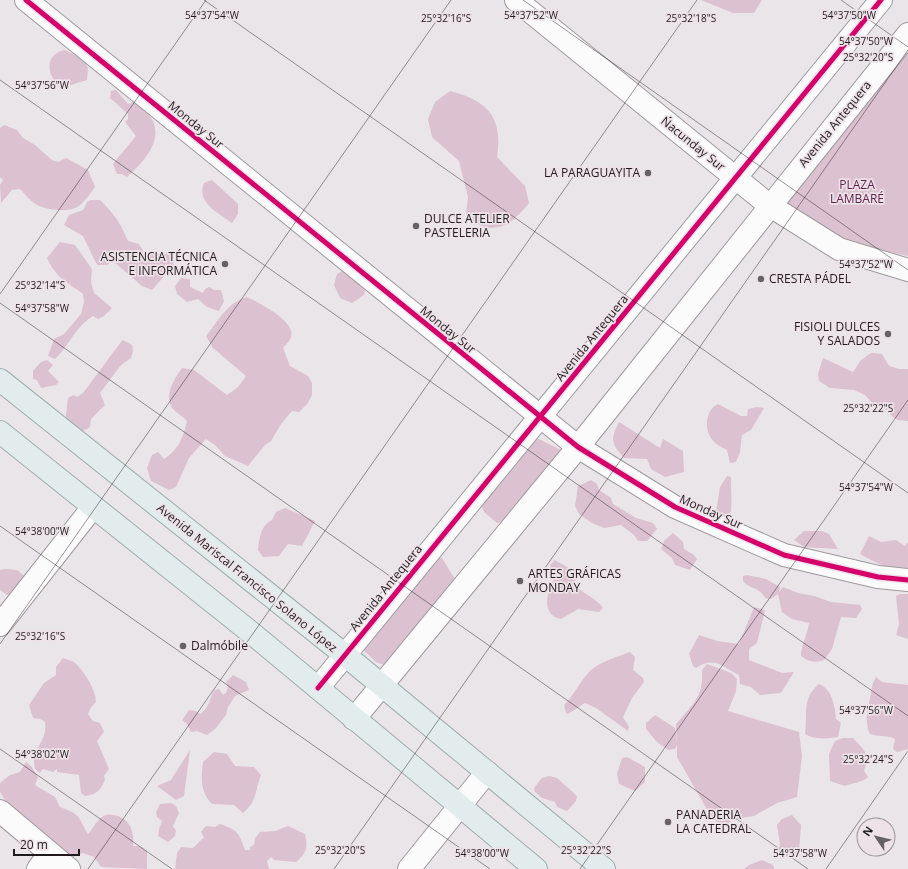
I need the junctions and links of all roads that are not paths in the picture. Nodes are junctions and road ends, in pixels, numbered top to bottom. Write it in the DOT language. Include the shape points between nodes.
graph roads {
  1 [pos="26,0"];
  2 [pos="516,0"];
  3 [pos="881,0"];
  4 [pos="908,34"];
  5 [pos="735,178"];
  6 [pos="769,205"];
  7 [pos="908,270"];
  8 [pos="0,380"];
  9 [pos="539,418"];
  10 [pos="0,432"];
  11 [pos="578,447"];
  12 [pos="93,507"];
  13 [pos="908,580"];
  14 [pos="0,625"];
  15 [pos="345,655"];
  16 [pos="381,685"];
  17 [pos="318,688"];
  18 [pos="354,719"];
  19 [pos="487,772"];
  20 [pos="459,806"];
  21 [pos="0,811"];
  22 [pos="44,861"];
  23 [pos="69,869"];
  24 [pos="409,869"];
  25 [pos="536,869"];
  26 [pos="604,869"];
  1 -- 9 [label="street, Monday Sur"];
  2 -- 5 [label="street, Ńacunday Sur"];
  3 -- 5 [label="street, Avenida Antequera"];
  4 -- 6 [label="street, Avenida Antequera"];
  5 -- 6 [label="street, Ńacunday Sur"];
  5 -- 9 [label="street, Avenida Antequera"];
  6 -- 7 [label="street, Ńacunday Sur" via="839,250"];
  6 -- 11 [label="street, Avenida Antequera"];
  8 -- 15 [label="main road, Avenida Mariscal Francisco Solano López"];
  9 -- 11 [label="street, Monday Sur"];
  9 -- 15 [label="street, Avenida Antequera"];
  10 -- 12 [label="main road"];
  11 -- 13 [label="street, Monday Sur" via="675,507 784,555 878,577"];
  11 -- 16 [label="street, Avenida Antequera"];
  12 -- 14 [label="street"];
  12 -- 17 [label="main road"];
  15 -- 16 [label="main road, Avenida Mariscal Francisco Solano López"];
  15 -- 17 [label="street, Avenida Antequera"];
  16 -- 18 [label="street, Avenida Antequera"];
  16 -- 19 [label="main road, Avenida Mariscal Francisco Solano López"];
  17 -- 18 [label="main road"];
  18 -- 20 [label="main road"];
  19 -- 20 [label="street"];
  19 -- 26 [label="main road, Avenida Mariscal Francisco Solano López"];
  20 -- 24 [label="street"];
  20 -- 25 [label="main road"];
  21 -- 22 [label="street"];
  22 -- 23 [label="street"];
}
